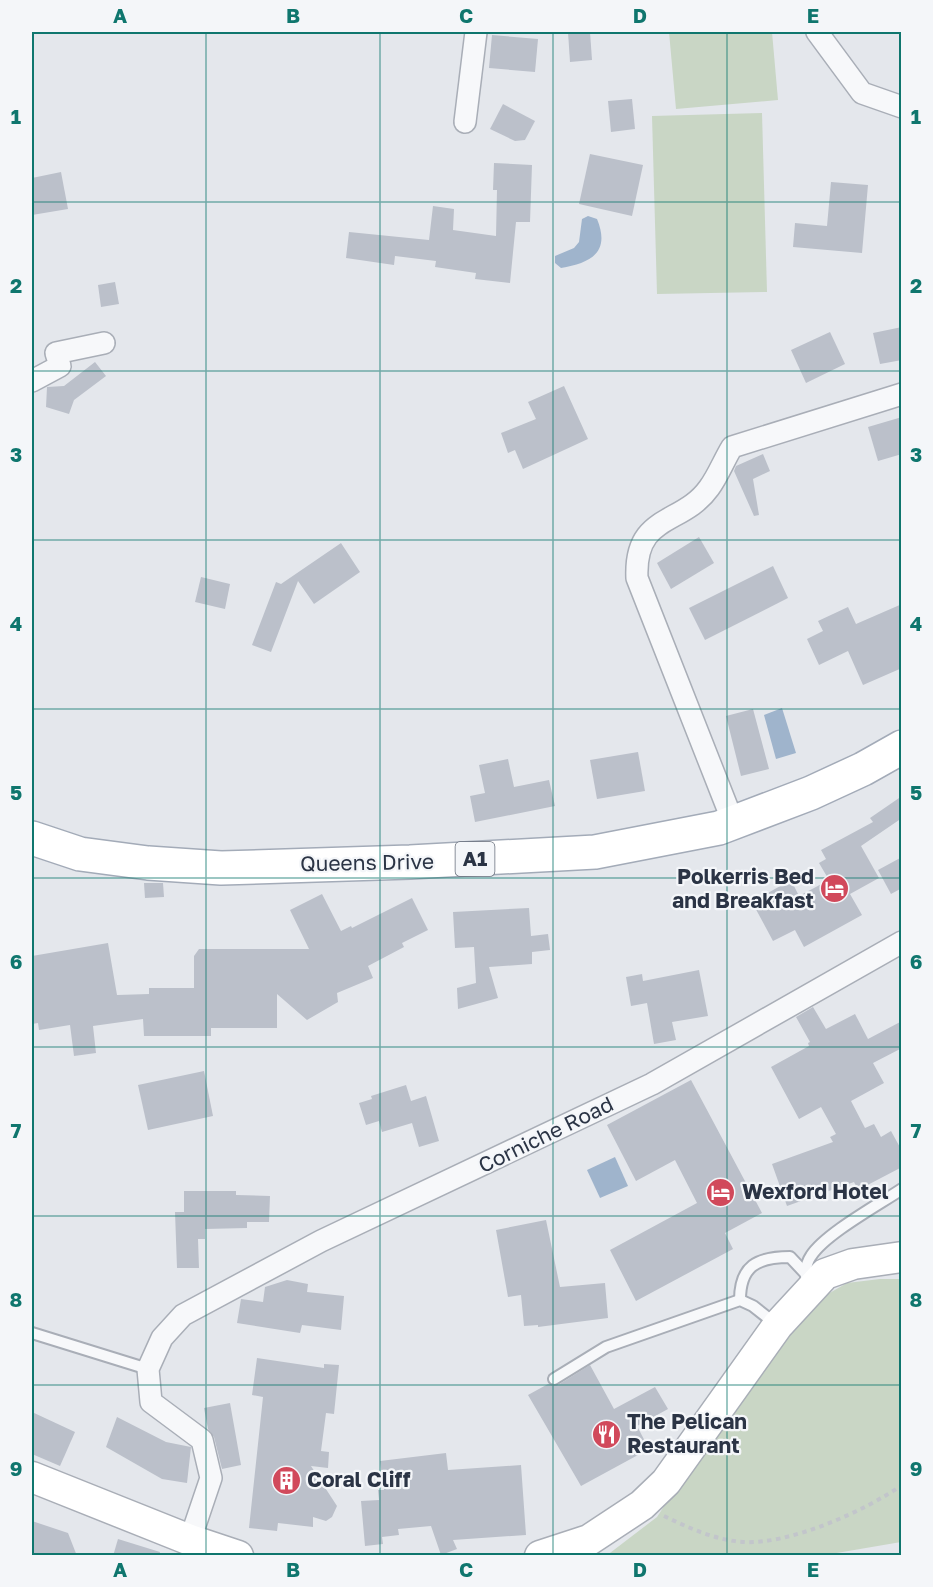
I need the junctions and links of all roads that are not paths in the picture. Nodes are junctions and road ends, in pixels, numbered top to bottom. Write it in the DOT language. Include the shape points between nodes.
graph roads {
  1 [pos="476,32"];
  2 [pos="817,32"];
  3 [pos="902,106"];
  4 [pos="465,122"];
  5 [pos="104,344"];
  6 [pos="32,381"];
  7 [pos="902,394"];
  8 [pos="902,747"];
  9 [pos="733,822"];
  10 [pos="32,838"];
  11 [pos="902,942"];
  12 [pos="902,1189"];
  13 [pos="902,1257"];
  14 [pos="806,1282"];
  15 [pos="740,1300"];
  16 [pos="778,1325"];
  17 [pos="32,1333"];
  18 [pos="148,1369"];
  19 [pos="554,1379"];
  20 [pos="32,1477"];
  21 [pos="190,1540"];
  22 [pos="238,1556"];
  23 [pos="540,1556"];
  1 -- 4 [label="street"];
  2 -- 3 [label="street" via="862,93"];
  5 -- 6 [label="street" via="56,354 60,366"];
  7 -- 9 [label="street" via="732,447 709,489 648,532 637,560 638,578"];
  8 -- 9 [label="main road, Queens Drive / A1" via="811,793"];
  9 -- 10 [label="main road, Queens Drive / A1" via="687,836 595,852 221,868 80,854"];
  11 -- 18 [label="street, Corniche Road" via="652,1084 321,1241 183,1316 162,1338"];
  12 -- 14 [label="lane" via="822,1243 810,1257"];
  13 -- 14 [label="main road" via="844,1267"];
  14 -- 15 [label="lane" via="790,1257 759,1261 744,1274"];
  14 -- 16 [label="main road"];
  15 -- 16 [label="lane"];
  15 -- 19 [label="lane" via="606,1347"];
  16 -- 23 [label="main road" via="682,1461 642,1505 589,1540"];
  17 -- 18 [label="lane"];
  18 -- 21 [label="street" via="151,1402 202,1440 211,1478"];
  20 -- 21 [label="main road"];
  21 -- 22 [label="main road"];
}
